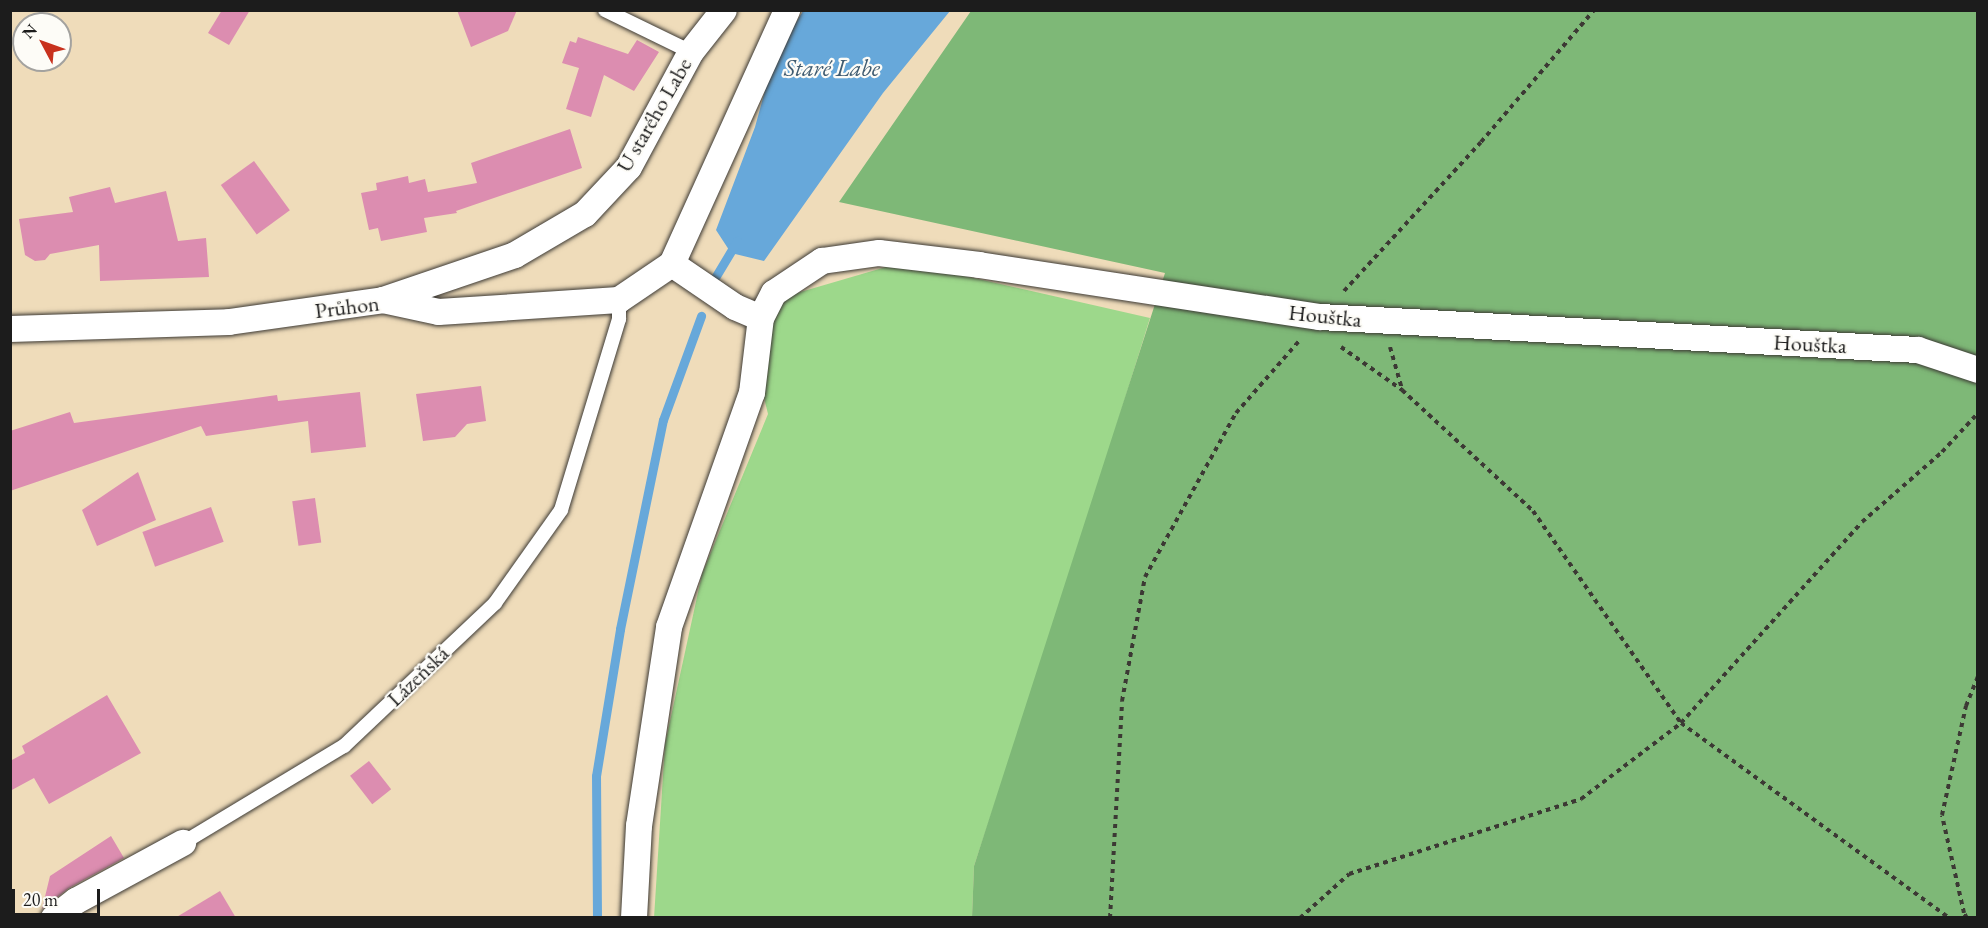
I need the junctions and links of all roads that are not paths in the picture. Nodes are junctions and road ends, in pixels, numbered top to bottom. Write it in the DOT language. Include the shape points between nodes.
graph roads {
  1 [pos="606,10"];
  2 [pos="724,10"];
  3 [pos="788,10"];
  4 [pos="691,52"];
  5 [pos="672,264"];
  6 [pos="383,300"];
  7 [pos="619,300"];
  8 [pos="761,318"];
  9 [pos="10,329"];
  10 [pos="1977,370"];
  11 [pos="183,843"];
  12 [pos="54,918"];
  13 [pos="634,918"];
  1 -- 4 [label="lane"];
  2 -- 4 [label="street, U starého Labe"];
  3 -- 5 [label="street"];
  4 -- 6 [label="street, U starého Labe" via="629,167 585,214 515,255"];
  5 -- 7 [label="street"];
  5 -- 8 [label="street" via="735,307"];
  6 -- 7 [label="street, Průhon" via="439,312"];
  6 -- 9 [label="street, Průhon" via="230,322"];
  7 -- 11 [label="lane, Lázeňská" via="619,319 561,510 495,603 344,746"];
  8 -- 10 [label="street, Houštka" via="774,293 822,261 879,253 1320,317 1918,350"];
  8 -- 13 [label="street" via="752,393 669,627 639,826"];
  11 -- 12 [label="street, Lázeňská" via="76,901"];
}
